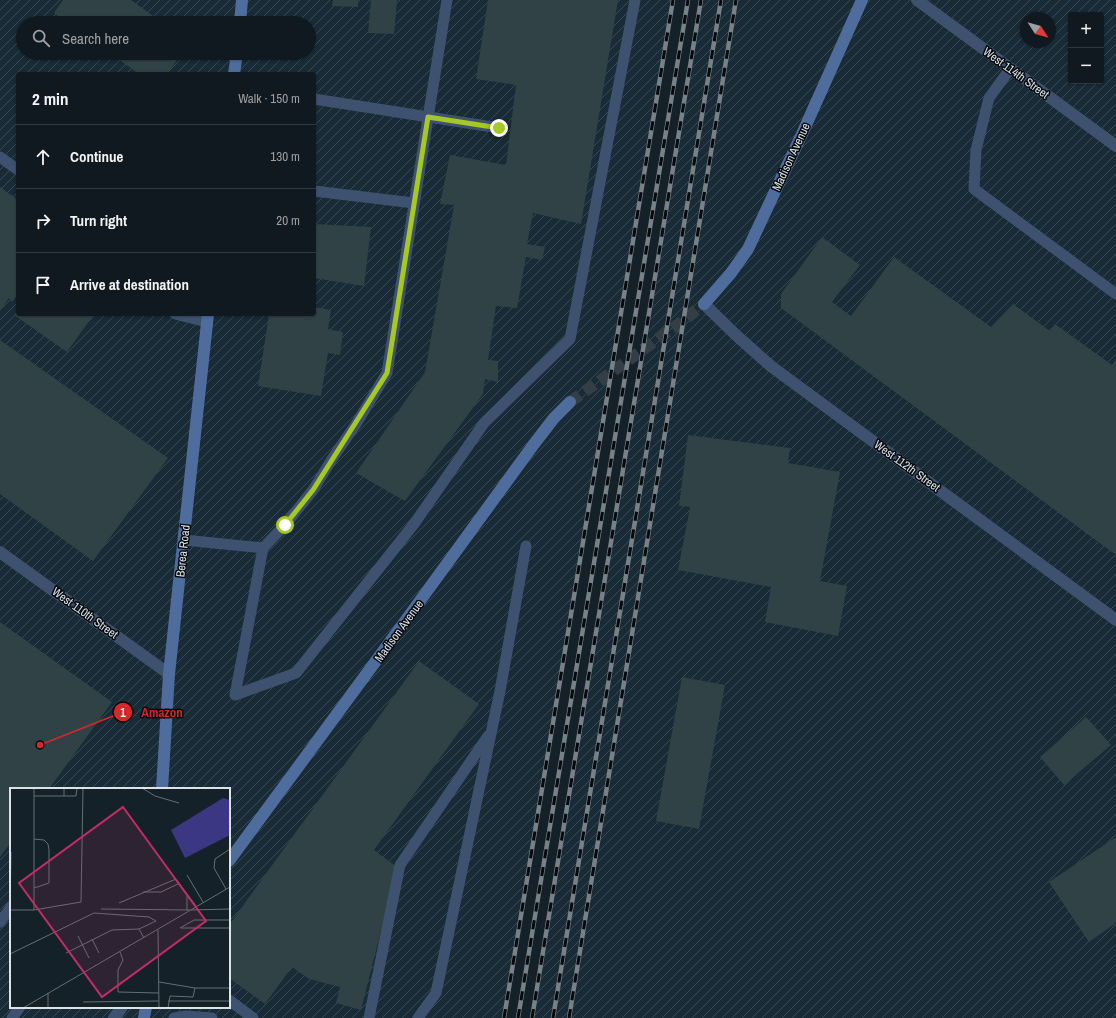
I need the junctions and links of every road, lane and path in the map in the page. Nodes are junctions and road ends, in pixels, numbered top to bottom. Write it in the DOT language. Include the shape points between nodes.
graph roads {
  1 [pos="242,0"];
  2 [pos="447,0"];
  3 [pos="635,0"];
  4 [pos="862,0"];
  5 [pos="917,0"];
  6 [pos="241,16"];
  7 [pos="236,60"];
  8 [pos="1010,69"];
  9 [pos="234,72"];
  10 [pos="316,99"];
  11 [pos="428,117"];
  12 [pos="499,128"];
  13 [pos="1116,146"];
  14 [pos="0,157"];
  15 [pos="16,169"];
  16 [pos="316,190"];
  17 [pos="414,203"];
  18 [pos="1116,294"];
  19 [pos="704,304"];
  20 [pos="192,316"];
  21 [pos="208,318"];
  22 [pos="570,402"];
  23 [pos="184,540"];
  24 [pos="526,546"];
  25 [pos="263,548"];
  26 [pos="0,552"];
  27 [pos="1116,620"];
  28 [pos="169,674"];
  29 [pos="492,730"];
  30 [pos="162,788"];
  31 [pos="230,860"];
  32 [pos="10,908"];
  33 [pos="0,922"];
  34 [pos="230,1001"];
  35 [pos="19,1008"];
  36 [pos="121,1008"];
  37 [pos="146,1008"];
  38 [pos="12,1018"];
  39 [pos="114,1018"];
  40 [pos="144,1018"];
  41 [pos="174,1018"];
  42 [pos="212,1018"];
  43 [pos="253,1018"];
  44 [pos="369,1018"];
  45 [pos="418,1018"];
  1 -- 6 [label="main road"];
  2 -- 11 [label="lane"];
  3 -- 25 [label="lane" via="570,339 484,423 414,524 296,673 235,695"];
  4 -- 19 [label="main road, Madison Avenue" via="748,249"];
  5 -- 8 [label="street, West 114th Street"];
  7 -- 9 [label="main road"];
  8 -- 13 [label="street, West 114th Street"];
  8 -- 18 [label="lane" via="988,98 976,150 974,189"];
  10 -- 11 [label="lane"];
  11 -- 12 [label="lane"];
  11 -- 17 [label="lane"];
  14 -- 15 [label="lane"];
  16 -- 17 [label="lane"];
  17 -- 25 [label="lane" via="387,373 313,490"];
  19 -- 27 [label="street, West 112th Street" via="772,366"];
  20 -- 21 [label="lane"];
  21 -- 23 [label="main road, Berea Road"];
  22 -- 31 [label="main road, Madison Avenue" via="534,444"];
  23 -- 25 [label="lane"];
  23 -- 28 [label="main road, Berea Road"];
  24 -- 29 [label="lane"];
  26 -- 28 [label="street, West 110th Street"];
  28 -- 30 [label="main road, Berea Road"];
  29 -- 44 [label="lane" via="400,864"];
  29 -- 45 [label="lane" via="436,993"];
  32 -- 33 [label="lane"];
  34 -- 43 [label="lane"];
  35 -- 38 [label="lane"];
  36 -- 39 [label="street"];
  37 -- 40 [label="main road"];
  41 -- 42 [label="lane"];
}
